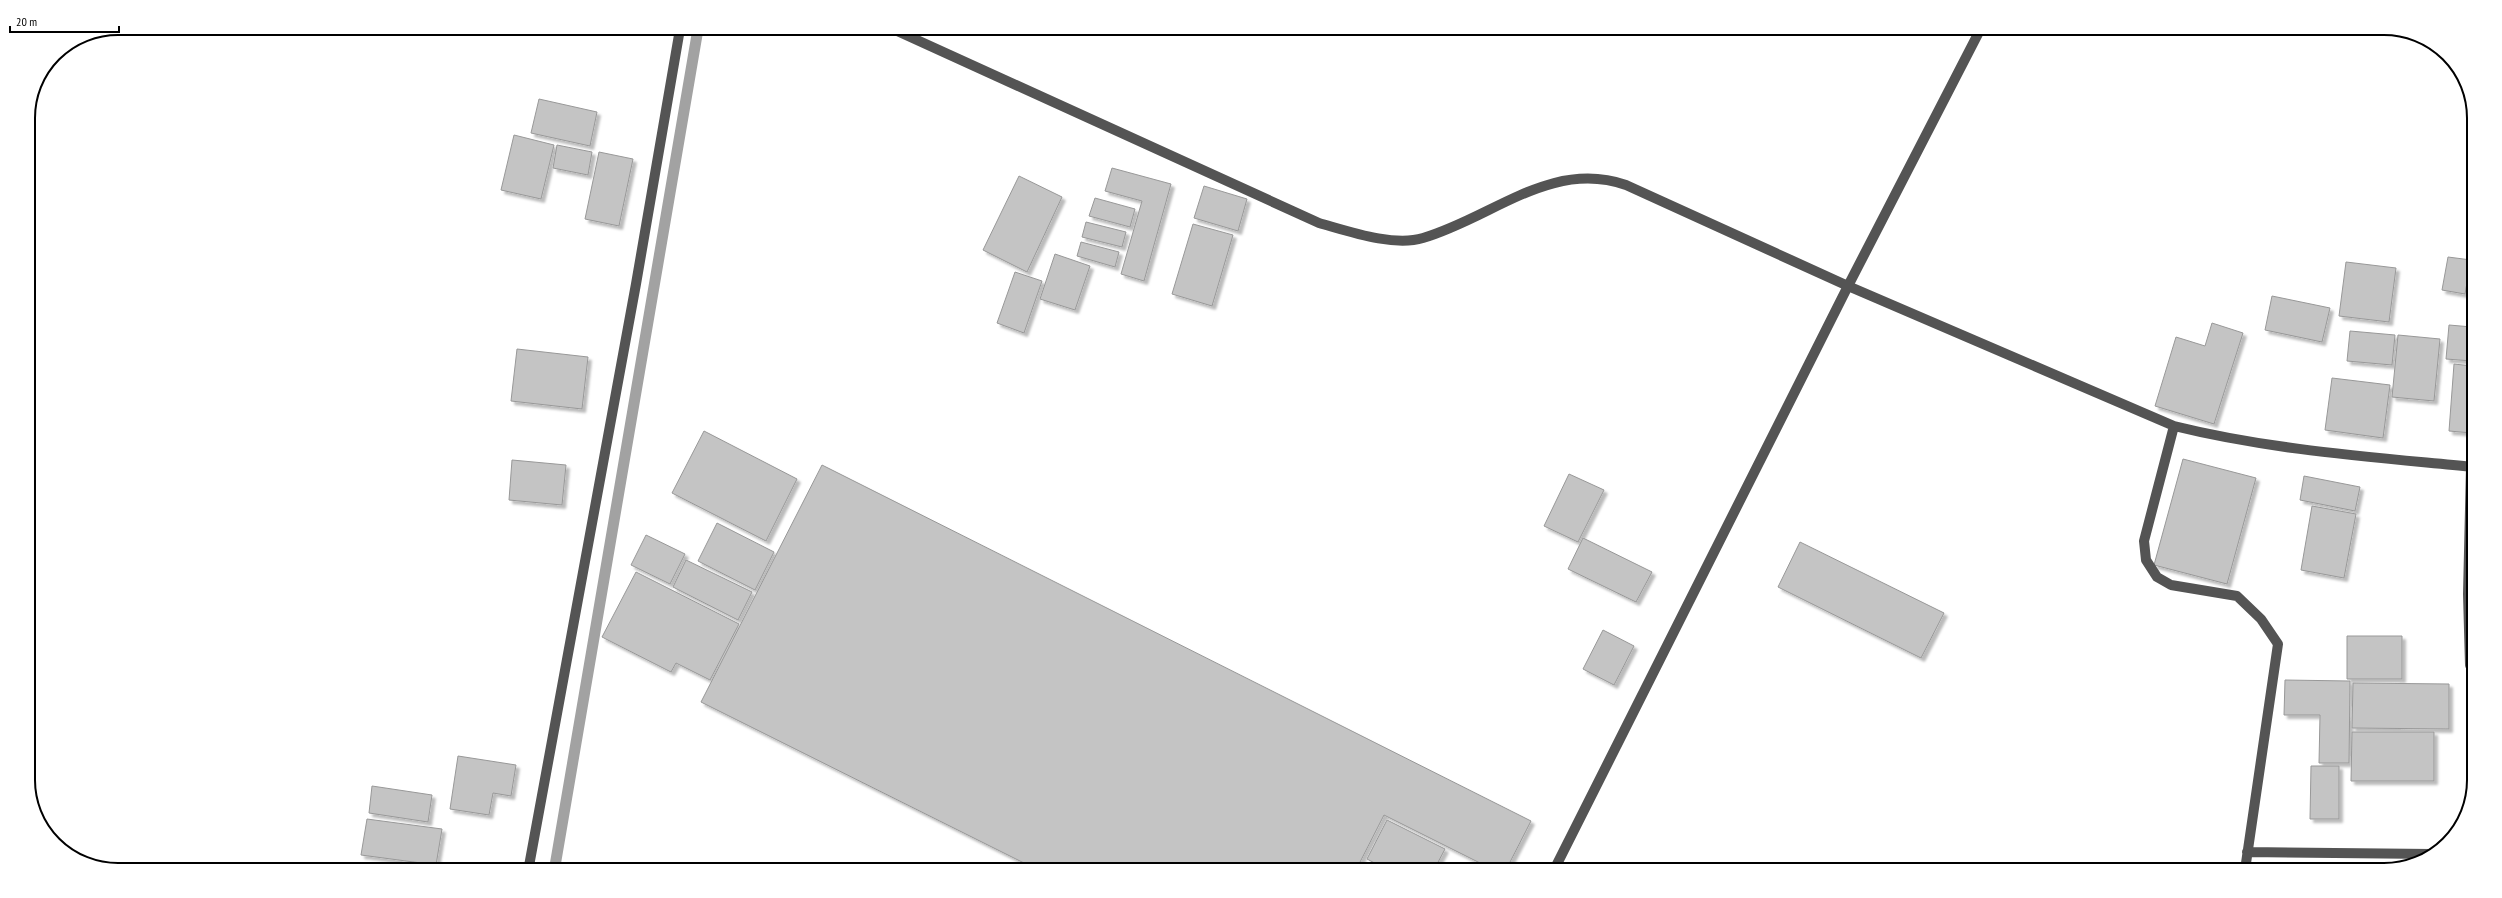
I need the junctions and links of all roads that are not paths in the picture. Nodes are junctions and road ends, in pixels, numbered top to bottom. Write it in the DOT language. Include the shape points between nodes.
graph roads {
  1 [pos="679,35"];
  2 [pos="906,35"];
  3 [pos="1977,35"];
  4 [pos="1848,286"];
  5 [pos="2174,426"];
  6 [pos="2467,467"];
  7 [pos="2247,852"];
  8 [pos="2422,854"];
  9 [pos="530,863"];
  10 [pos="1558,863"];
  11 [pos="2245,863"];
  1 -- 9 [label="street" via="632,308"];
  2 -- 4 [label="street" via="1319,223 1385,240 1422,238 1552,182 1580,177 1607,178"];
  3 -- 4 [label="street"];
  4 -- 5 [label="street"];
  4 -- 10 [label="street"];
  5 -- 6 [label="street" via="2225,439 2279,447"];
  5 -- 7 [label="street" via="2144,541 2146,560 2157,577 2171,585 2237,596 2261,619 2278,644"];
  7 -- 8 [label="street"];
  7 -- 11 [label="street"];
}
